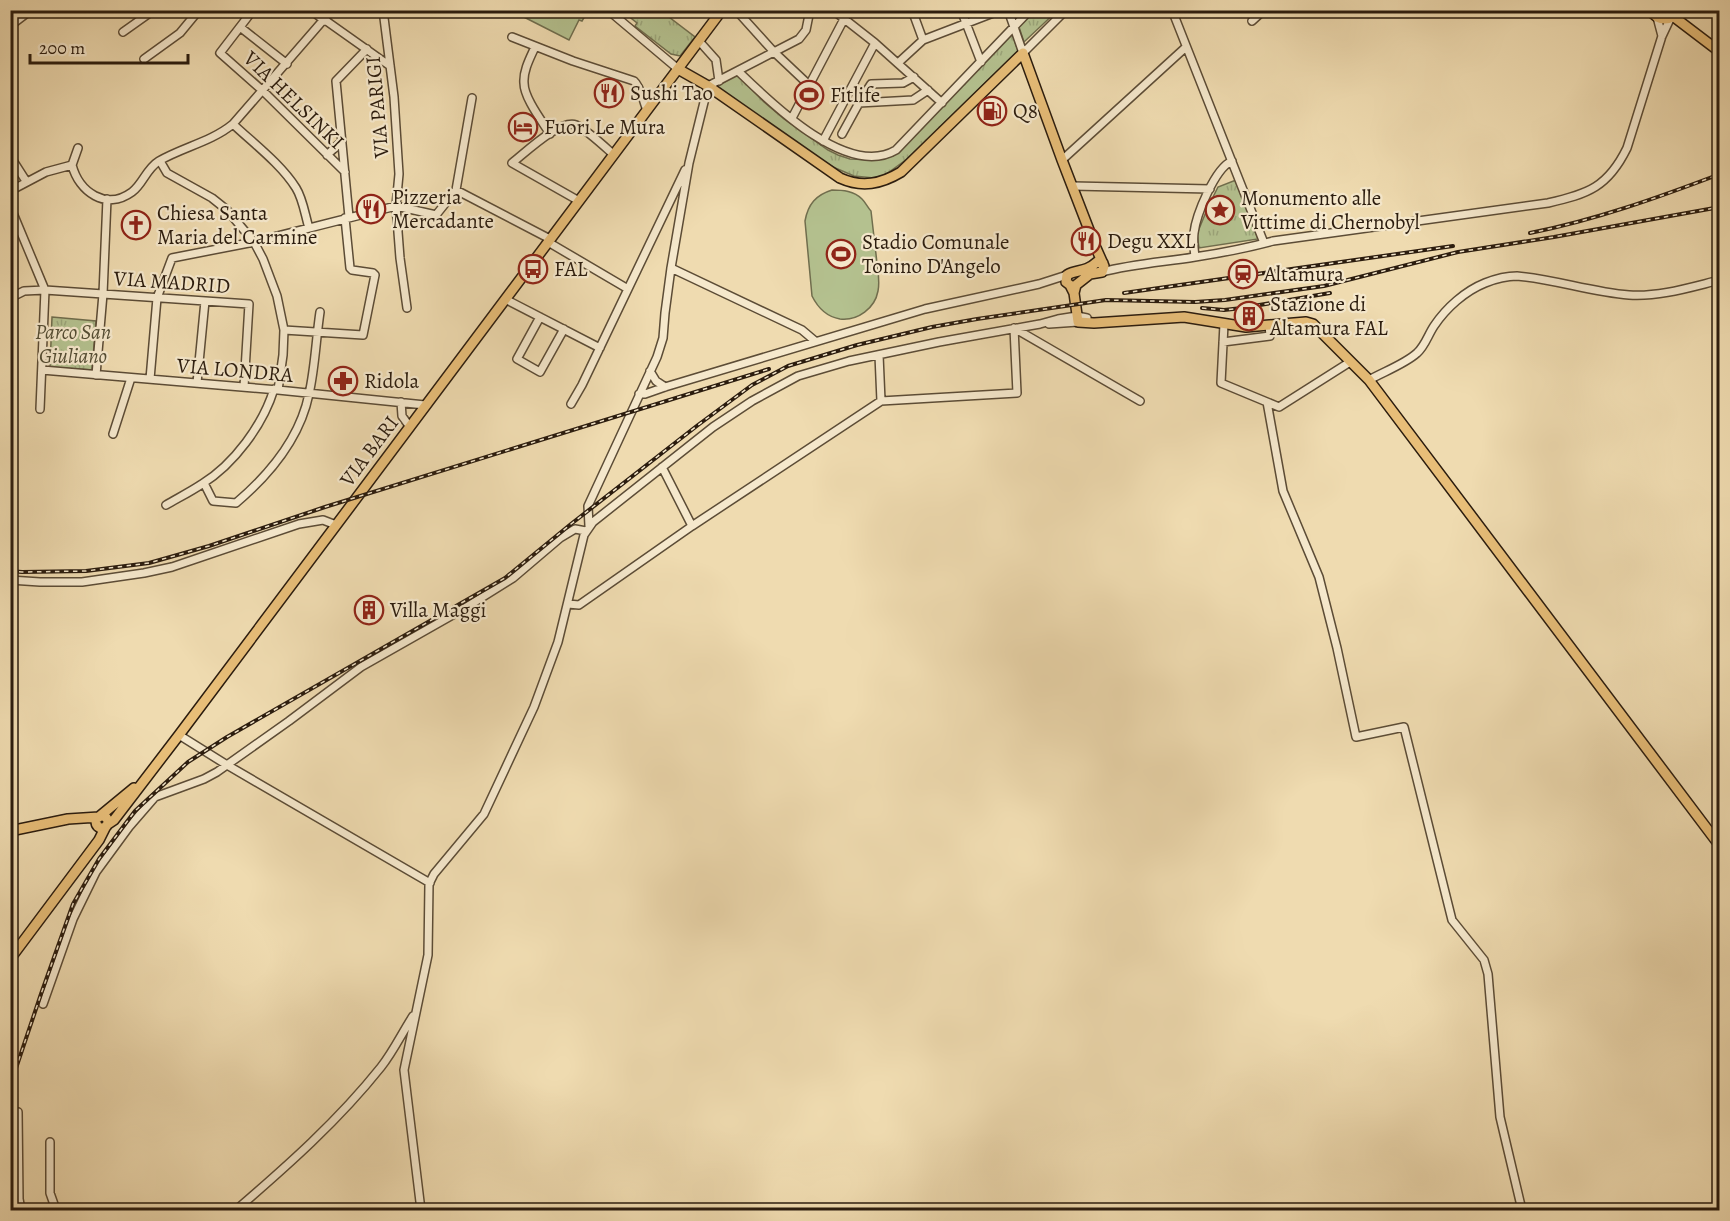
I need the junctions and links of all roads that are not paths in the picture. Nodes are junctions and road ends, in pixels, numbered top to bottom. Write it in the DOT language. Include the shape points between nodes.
graph roads {
  1 [pos="32,10"];
  2 [pos="200,10"];
  3 [pos="253,10"];
  4 [pos="311,10"];
  5 [pos="332,10"];
  6 [pos="383,10"];
  7 [pos="608,10"];
  8 [pos="722,10"];
  9 [pos="736,10"];
  10 [pos="810,10"];
  11 [pos="833,10"];
  12 [pos="852,10"];
  13 [pos="912,10"];
  14 [pos="961,10"];
  15 [pos="1001,10"];
  16 [pos="1008,10"];
  17 [pos="1030,10"];
  18 [pos="1066,10"];
  19 [pos="1172,10"];
  20 [pos="1264,10"];
  21 [pos="150,12"];
  22 [pos="1653,14"];
  23 [pos="1676,14"];
  24 [pos="844,19"];
  25 [pos="325,21"];
  26 [pos="1252,21"];
  27 [pos="966,24"];
  28 [pos="10,26"];
  29 [pos="240,27"];
  30 [pos="1014,27"];
  31 [pos="123,32"];
  32 [pos="1662,36"];
  33 [pos="512,37"];
  34 [pos="923,40"];
  35 [pos="699,41"];
  36 [pos="875,43"];
  37 [pos="535,47"];
  38 [pos="1186,47"];
  39 [pos="367,49"];
  40 [pos="774,52"];
  41 [pos="1719,52"];
  42 [pos="1023,53"];
  43 [pos="144,59"];
  44 [pos="981,62"];
  45 [pos="898,63"];
  46 [pos="287,64"];
  47 [pos="390,66"];
  48 [pos="678,69"];
  49 [pos="738,71"];
  50 [pos="914,77"];
  51 [pos="719,81"];
  52 [pos="810,86"];
  53 [pos="708,87"];
  54 [pos="263,90"];
  55 [pos="928,90"];
  56 [pos="472,98"];
  57 [pos="859,103"];
  58 [pos="942,103"];
  59 [pos="647,110"];
  60 [pos="792,118"];
  61 [pos="233,124"];
  62 [pos="550,134"];
  63 [pos="842,134"];
  64 [pos="342,141"];
  65 [pos="823,141"];
  66 [pos="78,148"];
  67 [pos="327,155"];
  68 [pos="614,155"];
  69 [pos="10,156"];
  70 [pos="160,160"];
  71 [pos="1062,160"];
  72 [pos="1232,161"];
  73 [pos="689,163"];
  74 [pos="72,165"];
  75 [pos="345,172"];
  76 [pos="26,181"];
  77 [pos="1073,186"];
  78 [pos="1210,189"];
  79 [pos="456,190"];
  80 [pos="10,191"];
  81 [pos="107,199"];
  82 [pos="579,201"];
  83 [pos="10,206"];
  84 [pos="396,206"];
  85 [pos="347,217"];
  86 [pos="309,228"];
  87 [pos="549,241"];
  88 [pos="254,242"];
  89 [pos="1264,243"];
  90 [pos="1195,257"];
  91 [pos="1099,267"];
  92 [pos="671,268"];
  93 [pos="1719,280"];
  94 [pos="1072,282"];
  95 [pos="628,289"];
  96 [pos="45,290"];
  97 [pos="103,294"];
  98 [pos="10,297"];
  99 [pos="157,298"];
  100 [pos="505,299"];
  101 [pos="205,301"];
  102 [pos="407,308"];
  103 [pos="320,312"];
  104 [pos="1079,316"];
  105 [pos="540,317"];
  106 [pos="1224,324"];
  107 [pos="1269,325"];
  108 [pos="1014,328"];
  109 [pos="564,329"];
  110 [pos="284,330"];
  111 [pos="317,332"];
  112 [pos="815,341"];
  113 [pos="1223,342"];
  114 [pos="600,348"];
  115 [pos="879,355"];
  116 [pos="1350,362"];
  117 [pos="42,370"];
  118 [pos="650,371"];
  119 [pos="96,375"];
  120 [pos="130,378"];
  121 [pos="150,379"];
  122 [pos="1369,380"];
  123 [pos="197,383"];
  124 [pos="643,386"];
  125 [pos="244,387"];
  126 [pos="666,387"];
  127 [pos="276,390"];
  128 [pos="310,393"];
  129 [pos="639,394"];
  130 [pos="881,401"];
  131 [pos="1140,401"];
  132 [pos="401,402"];
  133 [pos="1267,402"];
  134 [pos="571,404"];
  135 [pos="425,405"];
  136 [pos="40,409"];
  137 [pos="410,427"];
  138 [pos="113,434"];
  139 [pos="662,467"];
  140 [pos="204,483"];
  141 [pos="166,504"];
  142 [pos="336,525"];
  143 [pos="692,526"];
  144 [pos="587,529"];
  145 [pos="10,580"];
  146 [pos="568,604"];
  147 [pos="179,735"];
  148 [pos="227,765"];
  149 [pos="101,822"];
  150 [pos="10,831"];
  151 [pos="1719,846"];
  152 [pos="430,883"];
  153 [pos="10,960"];
  154 [pos="43,1004"];
  155 [pos="416,1012"];
  156 [pos="18,1112"];
  157 [pos="50,1142"];
  158 [pos="21,1210"];
  159 [pos="56,1210"];
  160 [pos="236,1210"];
  161 [pos="421,1210"];
  162 [pos="1522,1210"];
  1 -- 28 [label="street"];
  2 -- 43 [label="street" via="180,33"];
  3 -- 29 [label="street"];
  4 -- 25 [label="street"];
  5 -- 25 [label="street"];
  6 -- 47 [label="street, VIA PARIGI"];
  7 -- 48 [label="street"];
  8 -- 35 [label="main road, VIA BARI"];
  9 -- 40 [label="street"];
  10 -- 40 [label="street" via="802,36"];
  11 -- 24 [label="street"];
  12 -- 24 [label="street"];
  13 -- 34 [label="street"];
  14 -- 27 [label="street"];
  15 -- 27 [label="street"];
  16 -- 30 [label="street"];
  17 -- 30 [label="street"];
  18 -- 42 [label="street"];
  19 -- 38 [label="street"];
  20 -- 26 [label="street"];
  21 -- 31 [label="street"];
  22 -- 23 [label="main road" via="1661,19"];
  22 -- 32 [label="street"];
  23 -- 32 [label="street"];
  23 -- 41 [label="main road"];
  24 -- 36 [label="street"];
  24 -- 52 [label="street"];
  25 -- 39 [label="street"];
  25 -- 46 [label="street"];
  27 -- 34 [label="street"];
  27 -- 44 [label="street"];
  29 -- 46 [label="street"];
  29 -- 54 [label="street, VIA HELSINKI" via="220,53"];
  30 -- 42 [label="street"];
  30 -- 44 [label="street"];
  32 -- 89 [label="street" via="1620,163 1590,190 1548,203"];
  33 -- 37 [label="street"];
  34 -- 45 [label="street"];
  35 -- 48 [label="main road, VIA BARI"];
  35 -- 51 [label="street" via="716,60"];
  36 -- 45 [label="street"];
  36 -- 65 [label="street"];
  37 -- 59 [label="street" via="634,81"];
  37 -- 62 [label="street" via="524,83"];
  38 -- 71 [label="street"];
  38 -- 72 [label="street"];
  39 -- 47 [label="street"];
  39 -- 64 [label="street" via="336,81"];
  40 -- 49 [label="street"];
  40 -- 52 [label="street"];
  42 -- 53 [label="main road" via="901,172 876,183 858,184 840,178"];
  42 -- 71 [label="main road"];
  44 -- 58 [label="street"];
  45 -- 50 [label="street"];
  46 -- 54 [label="street"];
  47 -- 84 [label="street, VIA PARIGI" via="399,174"];
  48 -- 53 [label="main road"];
  48 -- 59 [label="main road, VIA BARI"];
  49 -- 51 [label="street"];
  49 -- 60 [label="street"];
  50 -- 55 [label="street"];
  50 -- 57 [label="street" via="903,83 871,84"];
  51 -- 53 [label="street"];
  52 -- 60 [label="street"];
  53 -- 73 [label="street"];
  54 -- 61 [label="street"];
  54 -- 67 [label="street, VIA HELSINKI"];
  55 -- 57 [label="street" via="913,100"];
  55 -- 58 [label="street"];
  56 -- 79 [label="street"];
  57 -- 63 [label="street"];
  58 -- 65 [label="street" via="890,153 844,152"];
  59 -- 68 [label="main road, VIA BARI"];
  60 -- 65 [label="street"];
  61 -- 70 [label="street"];
  61 -- 86 [label="street" via="296,187"];
  62 -- 68 [label="street" via="567,124 576,125"];
  62 -- 82 [label="street" via="512,163"];
  64 -- 67 [label="street"];
  64 -- 75 [label="street"];
  66 -- 74 [label="street"];
  67 -- 75 [label="street, VIA HELSINKI"];
  68 -- 82 [label="main road, VIA BARI"];
  69 -- 76 [label="street"];
  70 -- 81 [label="street" via="137,188"];
  70 -- 88 [label="street" via="167,173 227,210"];
  71 -- 77 [label="main road"];
  72 -- 78 [label="street" via="1224,165"];
  72 -- 89 [label="street"];
  73 -- 92 [label="street"];
  73 -- 95 [label="street"];
  74 -- 76 [label="street"];
  74 -- 81 [label="street" via="83,187"];
  75 -- 85 [label="street"];
  76 -- 80 [label="street"];
  77 -- 78 [label="street"];
  77 -- 91 [label="main road"];
  78 -- 90 [label="street" via="1194,230"];
  79 -- 84 [label="street" via="436,215"];
  79 -- 87 [label="street"];
  81 -- 97 [label="street"];
  82 -- 87 [label="main road, VIA BARI"];
  83 -- 96 [label="street"];
  84 -- 85 [label="street"];
  84 -- 102 [label="street, VIA PARIGI"];
  85 -- 86 [label="street"];
  85 -- 111 [label="street" via="350,268 375,275 363,335"];
  86 -- 88 [label="street"];
  87 -- 95 [label="street"];
  87 -- 100 [label="main road, VIA BARI"];
  88 -- 99 [label="street" via="172,258"];
  88 -- 110 [label="street" via="273,281"];
  89 -- 90 [label="street"];
  90 -- 91 [label="street" via="1119,268"];
  91 -- 94 [label="main road"];
  92 -- 112 [label="street" via="802,330"];
  92 -- 118 [label="street" via="663,338"];
  93 -- 122 [label="street" via="1631,295 1515,276 1497,278 1465,294 1449,308 1416,354"];
  94 -- 104 [label="main road"];
  94 -- 112 [label="street" via="1039,284 925,309"];
  95 -- 114 [label="street"];
  96 -- 97 [label="street, VIA MADRID"];
  96 -- 98 [label="street, VIA MADRID" via="24,291"];
  96 -- 117 [label="street"];
  97 -- 99 [label="street, VIA MADRID"];
  97 -- 119 [label="street"];
  99 -- 101 [label="street, VIA MADRID"];
  99 -- 121 [label="street"];
  100 -- 105 [label="street"];
  100 -- 135 [label="main road, VIA BARI"];
  101 -- 123 [label="street"];
  101 -- 125 [label="street, VIA MADRID" via="249,304"];
  103 -- 111 [label="street"];
  104 -- 106 [label="main road" via="1109,322 1184,317"];
  104 -- 108 [label="street"];
  105 -- 109 [label="street"];
  105 -- 109 [label="street" via="517,359 540,372"];
  106 -- 107 [label="main road"];
  106 -- 113 [label="street"];
  107 -- 113 [label="street" via="1270,336"];
  107 -- 116 [label="main road" via="1313,324"];
  108 -- 115 [label="street"];
  108 -- 130 [label="street" via="1017,393"];
  108 -- 131 [label="street"];
  109 -- 114 [label="street"];
  110 -- 111 [label="street"];
  110 -- 127 [label="street" via="284,355"];
  111 -- 128 [label="street"];
  112 -- 126 [label="street"];
  113 -- 133 [label="street" via="1221,383"];
  114 -- 134 [label="street"];
  115 -- 130 [label="street"];
  115 -- 139 [label="street" via="798,376 713,427"];
  116 -- 122 [label="main road"];
  116 -- 133 [label="street" via="1279,407"];
  117 -- 119 [label="street, VIA LONDRA"];
  117 -- 136 [label="street"];
  118 -- 124 [label="street"];
  118 -- 126 [label="street"];
  119 -- 120 [label="street, VIA LONDRA"];
  120 -- 121 [label="street, VIA LONDRA"];
  120 -- 138 [label="street"];
  121 -- 123 [label="street, VIA LONDRA"];
  122 -- 151 [label="main road"];
  123 -- 125 [label="street, VIA LONDRA"];
  124 -- 126 [label="street"];
  124 -- 129 [label="street"];
  125 -- 127 [label="street, VIA LONDRA"];
  126 -- 129 [label="street"];
  127 -- 128 [label="street, VIA LONDRA"];
  127 -- 140 [label="street" via="247,441"];
  128 -- 132 [label="street, VIA LONDRA"];
  128 -- 140 [label="street" via="276,463 248,493 236,503 213,501"];
  129 -- 144 [label="street" via="588,506"];
  130 -- 143 [label="street"];
  132 -- 135 [label="street, VIA LONDRA"];
  132 -- 137 [label="street" via="402,416"];
  133 -- 162 [label="street" via="1283,491 1319,577 1356,737 1404,727 1452,920 1484,960 1500,1117"];
  135 -- 137 [label="main road, VIA BARI"];
  137 -- 142 [label="main road, VIA BARI"];
  139 -- 143 [label="street"];
  139 -- 144 [label="street"];
  140 -- 141 [label="street"];
  142 -- 145 [label="street" via="323,520 299,524 144,573 82,582"];
  142 -- 147 [label="main road, VIA BARI"];
  143 -- 146 [label="street" via="579,605"];
  144 -- 146 [label="street"];
  144 -- 148 [label="street" via="575,529 560,538 513,578 361,667"];
  146 -- 152 [label="street" via="544,683 484,814"];
  147 -- 148 [label="street"];
  147 -- 149 [label="main road, VIA BARI" via="141,784"];
  148 -- 152 [label="street"];
  148 -- 154 [label="street" via="204,779 155,797 124,834 96,872 73,919"];
  149 -- 150 [label="main road" via="79,818"];
  149 -- 153 [label="main road" via="96,843"];
  152 -- 155 [label="street" via="428,955"];
  155 -- 160 [label="street" via="382,1065 354,1099"];
  155 -- 161 [label="street" via="404,1070"];
  156 -- 158 [label="street"];
  157 -- 159 [label="street" via="50,1193"];
}
